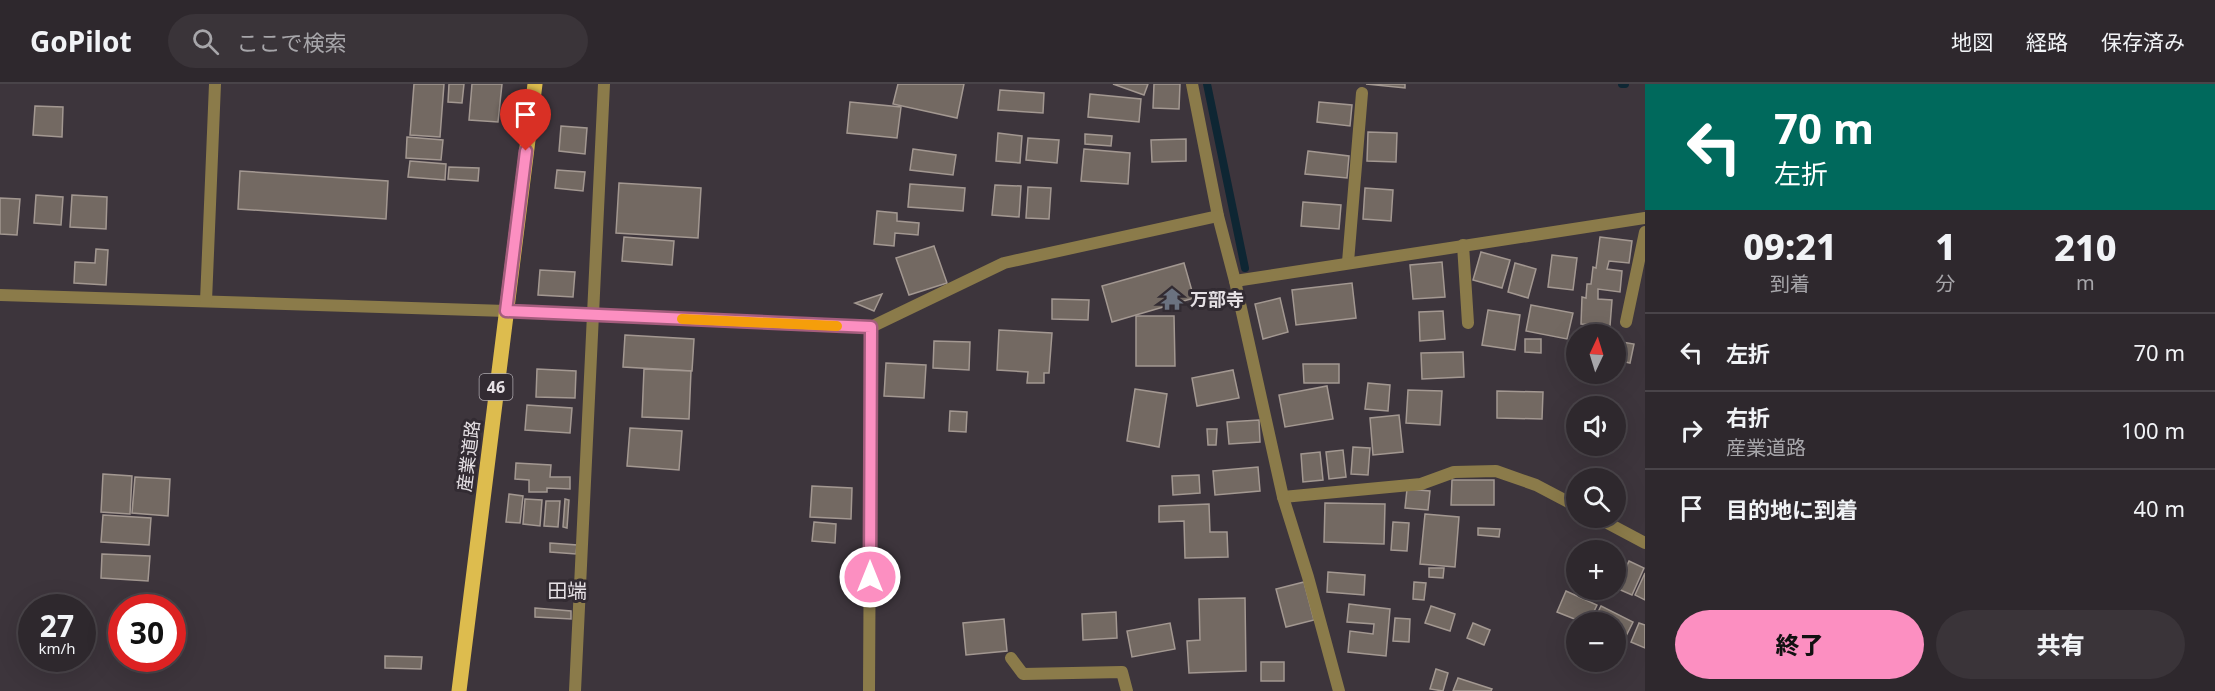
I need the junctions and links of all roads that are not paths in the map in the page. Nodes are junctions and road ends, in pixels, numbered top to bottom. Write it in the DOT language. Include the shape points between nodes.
graph roads {
  1 [pos="215,84"];
  2 [pos="535,84"];
  3 [pos="604,84"];
  4 [pos="1192,84"];
  5 [pos="1362,93"];
  6 [pos="1218,216"];
  7 [pos="1645,218"];
  8 [pos="1645,232"];
  9 [pos="1463,245"];
  10 [pos="1348,262"];
  11 [pos="1235,281"];
  12 [pos="0,295"];
  13 [pos="206,301"];
  14 [pos="506,311"];
  15 [pos="594,315"];
  16 [pos="1626,322"];
  17 [pos="1468,323"];
  18 [pos="871,327"];
  19 [pos="1283,497"];
  20 [pos="1566,501"];
  21 [pos="1617,528"];
  22 [pos="1645,543"];
  23 [pos="1011,658"];
  24 [pos="459,691"];
  25 [pos="575,691"];
  26 [pos="869,691"];
  27 [pos="1127,691"];
  28 [pos="1339,691"];
  1 -- 13 [label="street"];
  2 -- 14 [label="main road, 産業道路 / 46"];
  3 -- 15 [label="street"];
  4 -- 6 [label="street"];
  5 -- 10 [label="street"];
  6 -- 11 [label="street"];
  6 -- 18 [label="street" via="1004,263"];
  7 -- 9 [label="street"];
  8 -- 16 [label="street"];
  9 -- 10 [label="street"];
  9 -- 17 [label="street"];
  10 -- 11 [label="street"];
  11 -- 19 [label="street"];
  12 -- 13 [label="street"];
  13 -- 14 [label="street"];
  14 -- 15 [label="street"];
  14 -- 24 [label="main road, 産業道路 / 46"];
  15 -- 18 [label="street"];
  15 -- 25 [label="street"];
  18 -- 26 [label="street"];
  19 -- 20 [label="street" via="1420,483 1454,472 1496,471"];
  19 -- 28 [label="street"];
  21 -- 22 [label="street"];
  23 -- 27 [label="street" via="1023,674 1122,672"];
}
